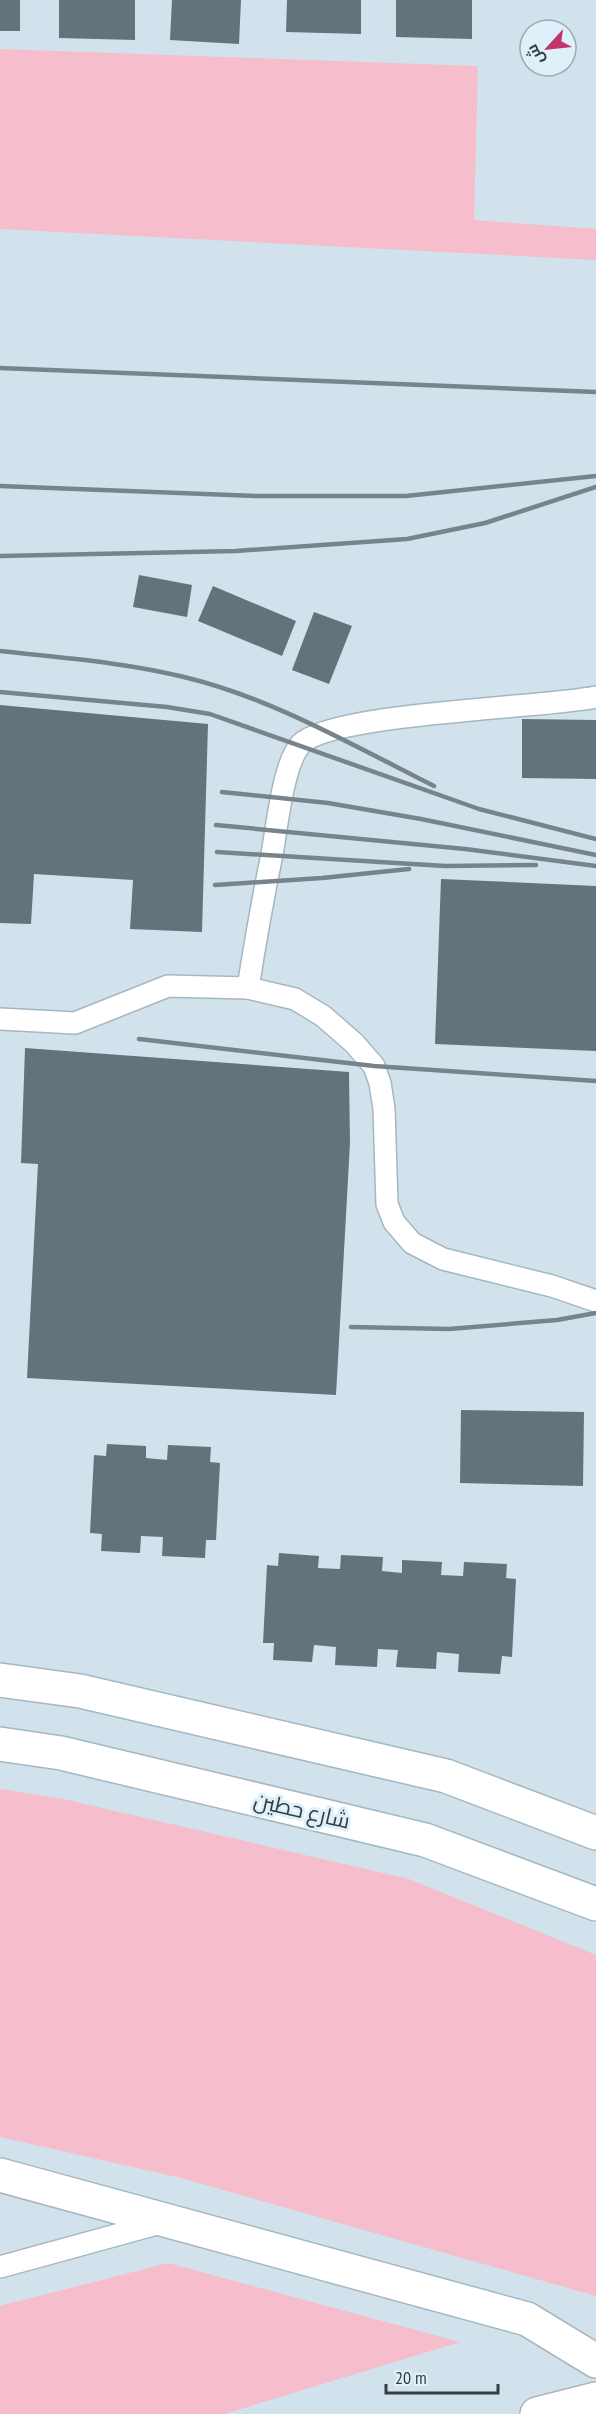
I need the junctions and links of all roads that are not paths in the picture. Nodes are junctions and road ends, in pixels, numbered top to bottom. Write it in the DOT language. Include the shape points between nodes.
graph roads {
  1 [pos="596,697"];
  2 [pos="248,988"];
  3 [pos="0,1019"];
  4 [pos="596,1301"];
  5 [pos="0,1680"];
  6 [pos="0,1744"];
  7 [pos="596,1833"];
  8 [pos="596,1904"];
  9 [pos="0,2175"];
  10 [pos="167,2222"];
  11 [pos="0,2267"];
  12 [pos="596,2361"];
  13 [pos="596,2399"];
  14 [pos="537,2414"];
  1 -- 2 [label="lane" via="370,722 325,731 300,745 282,797"];
  2 -- 3 [label="lane" via="168,987 75,1023"];
  2 -- 4 [label="lane" via="296,999 323,1016 374,1066 384,1109 387,1204 394,1222 412,1243 443,1259"];
  5 -- 7 [label="main road" via="80,1691 446,1776"];
  6 -- 8 [label="main road, شارع حطين" via="62,1753 426,1840"];
  9 -- 10 [label="main road"];
  10 -- 11 [label="lane"];
  10 -- 12 [label="main road" via="527,2319"];
  13 -- 14 [label="main road"];
}
